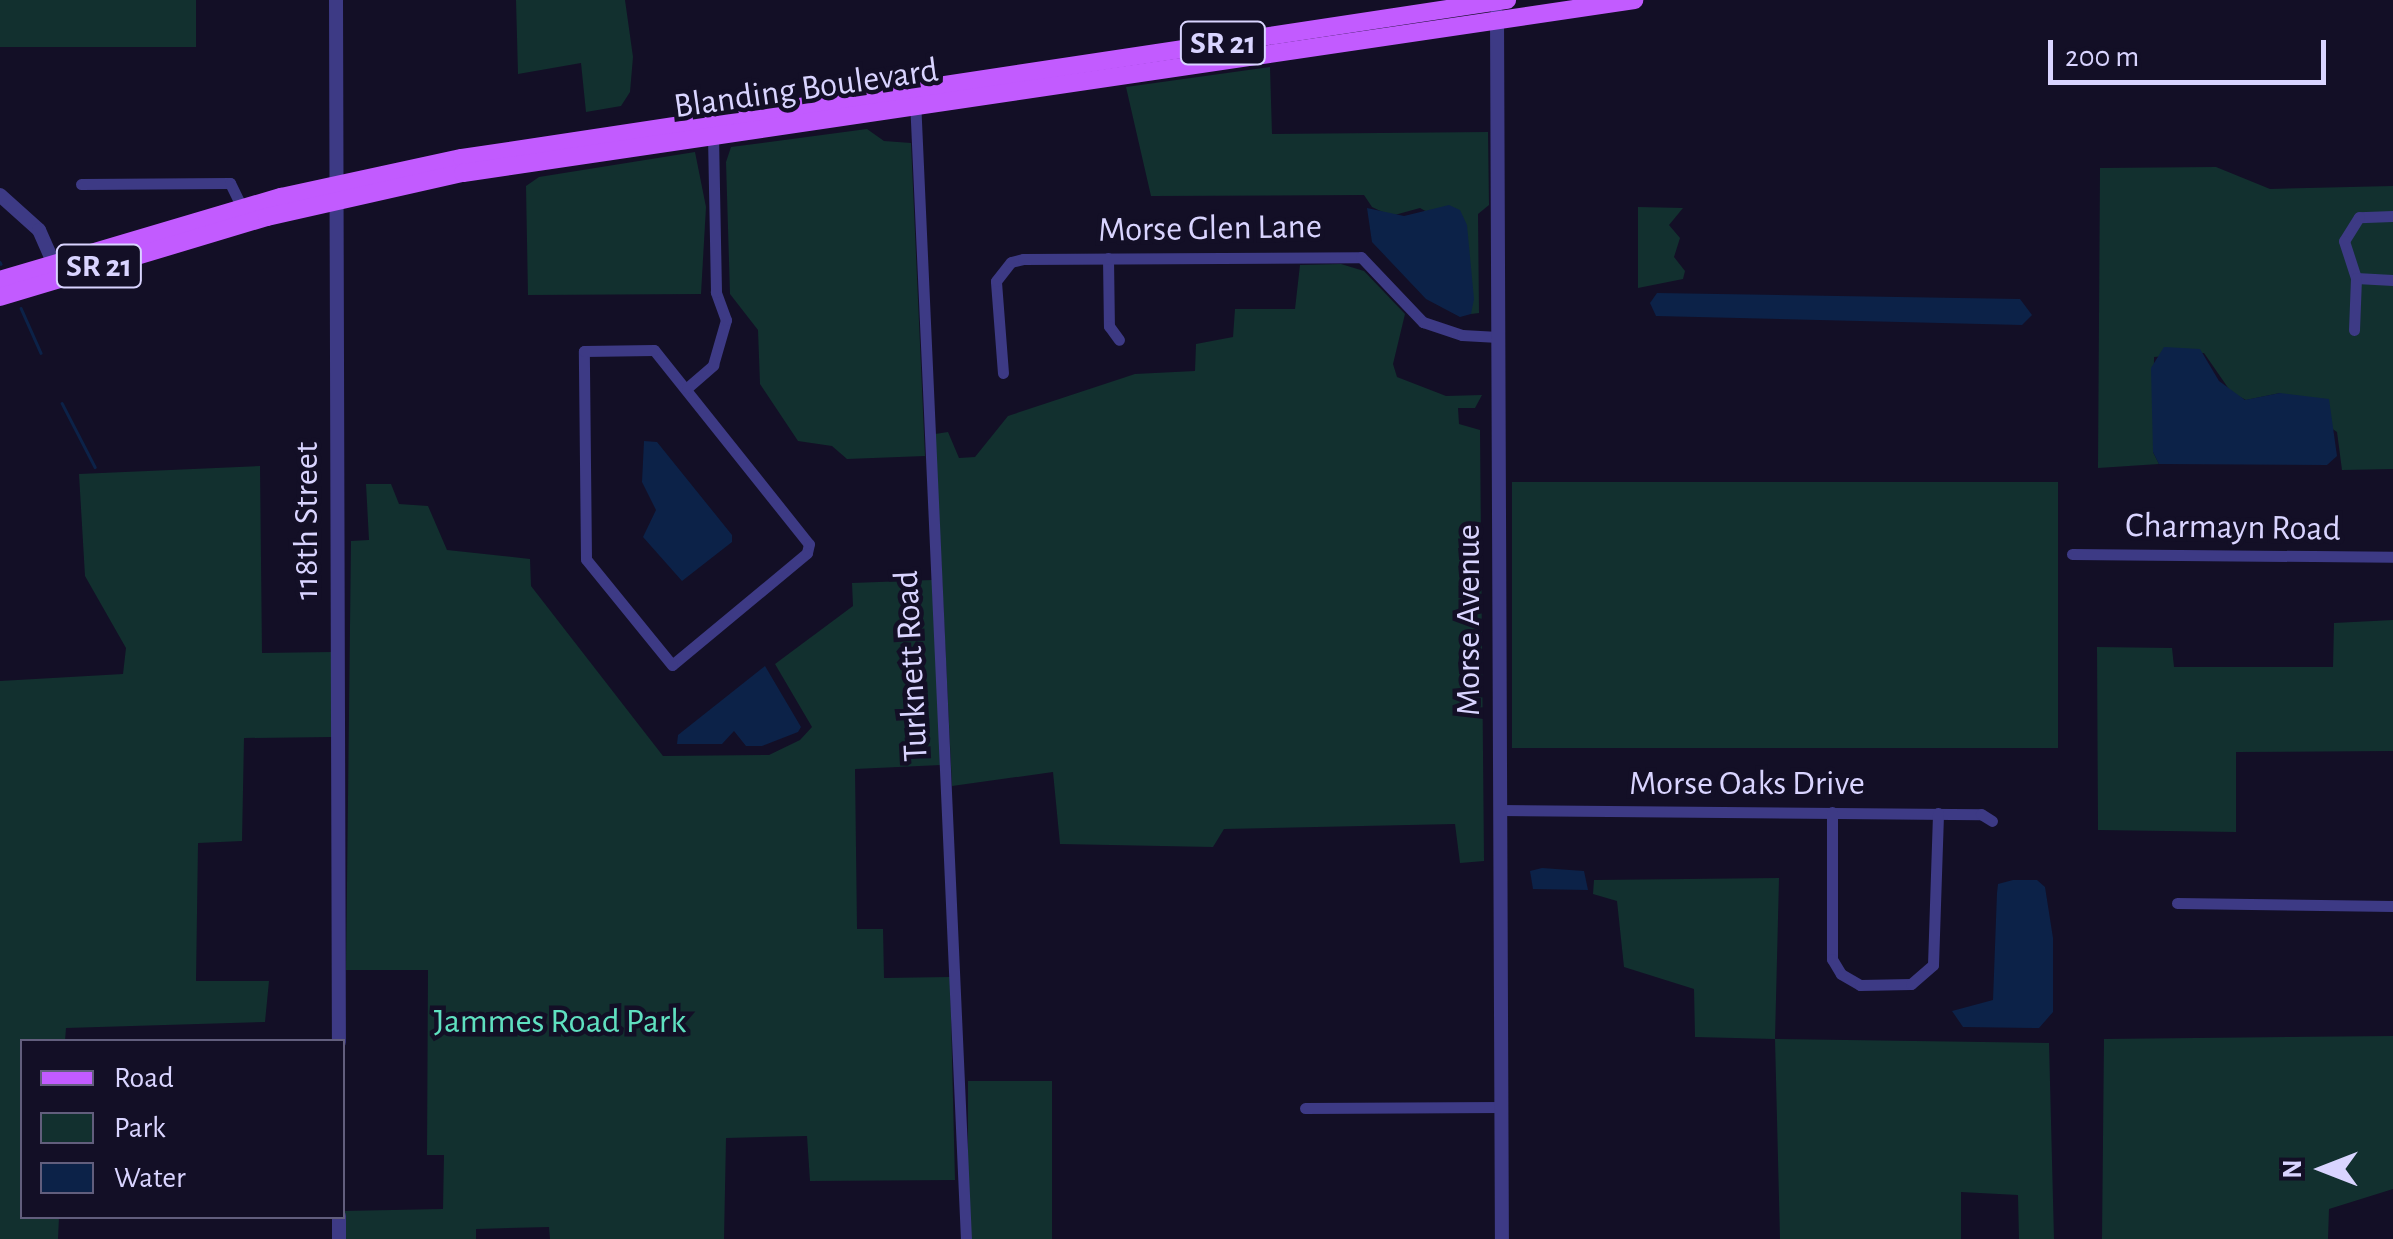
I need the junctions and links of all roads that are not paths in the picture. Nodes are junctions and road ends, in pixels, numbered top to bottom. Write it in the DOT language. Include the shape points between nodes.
graph roads {
  1 [pos="336,0"];
  2 [pos="1500,0"];
  3 [pos="1634,0"];
  4 [pos="1604,3"];
  5 [pos="1496,22"];
  6 [pos="1301,31"];
  7 [pos="1304,51"];
  8 [pos="1108,60"];
  9 [pos="1110,80"];
  10 [pos="916,98"];
  11 [pos="715,128"];
  12 [pos="528,155"];
  13 [pos="81,184"];
  14 [pos="336,191"];
  15 [pos="0,196"];
  16 [pos="242,208"];
  17 [pos="2393,216"];
  18 [pos="196,228"];
  19 [pos="1108,258"];
  20 [pos="58,271"];
  21 [pos="2356,278"];
  22 [pos="0,280"];
  23 [pos="2393,280"];
  24 [pos="0,296"];
  25 [pos="2354,330"];
  26 [pos="1498,336"];
  27 [pos="1119,340"];
  28 [pos="1003,373"];
  29 [pos="687,388"];
  30 [pos="2072,554"];
  31 [pos="2393,557"];
  32 [pos="1500,810"];
  33 [pos="1832,812"];
  34 [pos="1938,813"];
  35 [pos="1992,820"];
  36 [pos="2176,903"];
  37 [pos="2393,906"];
  38 [pos="338,1039"];
  39 [pos="1502,1107"];
  40 [pos="1305,1108"];
  41 [pos="966,1239"];
  42 [pos="1502,1239"];
  1 -- 14 [label="street, 118th Street"];
  2 -- 5 [label="street, Morse Avenue"];
  2 -- 6 [label="main road, Blanding Boulevard / SR 21"];
  3 -- 4 [label="main road, Blanding Boulevard / SR 21"];
  4 -- 5 [label="main road, Blanding Boulevard / SR 21"];
  5 -- 7 [label="main road, Blanding Boulevard / SR 21"];
  5 -- 26 [label="street, Morse Avenue"];
  6 -- 7 [label="main road"];
  6 -- 8 [label="main road, Blanding Boulevard / SR 21"];
  7 -- 9 [label="main road, Blanding Boulevard / SR 21"];
  8 -- 9 [label="main road"];
  8 -- 10 [label="main road, Blanding Boulevard / SR 21"];
  9 -- 10 [label="main road, Blanding Boulevard / SR 21"];
  10 -- 11 [label="main road, Blanding Boulevard / SR 21"];
  10 -- 11 [label="main road, Blanding Boulevard / SR 21" via="756,113"];
  10 -- 41 [label="street, Turknett Road"];
  11 -- 12 [label="main road, Blanding Boulevard / SR 21"];
  11 -- 12 [label="main road, Blanding Boulevard / SR 21" via="675,142"];
  11 -- 29 [label="street" via="716,292 726,320 714,365"];
  12 -- 14 [label="main road, Blanding Boulevard / SR 21"];
  13 -- 16 [label="street" via="230,183"];
  14 -- 16 [label="main road, Blanding Boulevard / SR 21"];
  14 -- 18 [label="main road, Blanding Boulevard / SR 21"];
  14 -- 38 [label="street, 118th Street"];
  15 -- 20 [label="street" via="40,230"];
  16 -- 18 [label="main road, Blanding Boulevard / SR 21"];
  17 -- 21 [label="street" via="2354,220 2344,241"];
  18 -- 20 [label="main road, Blanding Boulevard / SR 21"];
  19 -- 26 [label="street, Morse Glen Lane" via="1361,257 1423,322 1462,335"];
  19 -- 27 [label="street" via="1109,326"];
  19 -- 28 [label="street, Morse Glen Lane" via="1023,259 1002,270 994,293"];
  20 -- 22 [label="main road, Blanding Boulevard / SR 21"];
  20 -- 24 [label="main road, Blanding Boulevard / SR 21"];
  21 -- 23 [label="street"];
  21 -- 25 [label="street"];
  26 -- 32 [label="street, Morse Avenue"];
  29 -- 29 [label="street" via="809,544 807,553 672,665 586,559 584,351 654,350"];
  30 -- 31 [label="street, Charmayn Road"];
  32 -- 33 [label="street, Morse Oaks Drive"];
  32 -- 39 [label="street, Morse Avenue"];
  33 -- 34 [label="street, Morse Oaks Drive"];
  33 -- 34 [label="street" via="1832,959 1856,984 1890,985 1916,983 1935,961"];
  34 -- 35 [label="street, Morse Oaks Drive"];
  36 -- 37 [label="street"];
  39 -- 40 [label="street"];
  39 -- 42 [label="street, Morse Avenue"];
}
